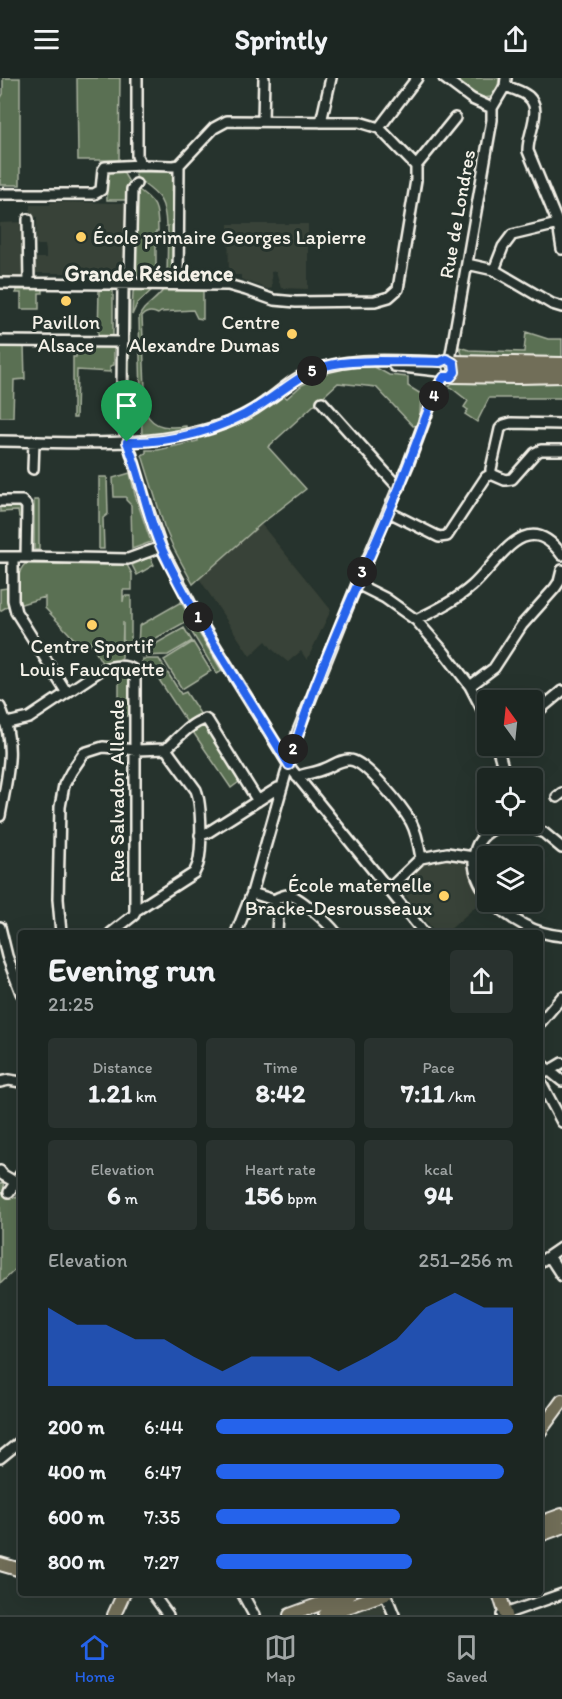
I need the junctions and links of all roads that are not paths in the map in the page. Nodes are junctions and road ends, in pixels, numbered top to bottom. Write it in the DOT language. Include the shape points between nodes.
graph roads {
  1 [pos="137,78"];
  2 [pos="264,78"];
  3 [pos="331,78"];
  4 [pos="417,78"];
  5 [pos="444,78"];
  6 [pos="506,82"];
  7 [pos="492,108"];
  8 [pos="455,118"];
  9 [pos="263,121"];
  10 [pos="321,122"];
  11 [pos="379,128"];
  12 [pos="141,165"];
  13 [pos="179,165"];
  14 [pos="416,166"];
  15 [pos="136,184"];
  16 [pos="0,194"];
  17 [pos="28,219"];
  18 [pos="558,224"];
  19 [pos="562,249"];
  20 [pos="467,264"];
  21 [pos="494,270"];
  22 [pos="0,284"];
  23 [pos="29,284"];
  24 [pos="123,284"];
  25 [pos="134,284"];
  26 [pos="178,284"];
  27 [pos="561,304"];
  28 [pos="0,341"];
  29 [pos="123,342"];
  30 [pos="562,365"];
  31 [pos="447,368"];
  32 [pos="562,375"];
  33 [pos="322,402"];
  34 [pos="562,424"];
  35 [pos="0,441"];
  36 [pos="34,441"];
  37 [pos="127,442"];
  38 [pos="562,450"];
  39 [pos="33,469"];
  40 [pos="491,474"];
  41 [pos="399,488"];
  42 [pos="0,501"];
  43 [pos="389,512"];
  44 [pos="161,546"];
  45 [pos="562,555"];
  46 [pos="0,557"];
  47 [pos="13,557"];
  48 [pos="26,557"];
  49 [pos="562,570"];
  50 [pos="357,584"];
  51 [pos="416,620"];
  52 [pos="470,686"];
  53 [pos="562,691"];
  54 [pos="67,693"];
  55 [pos="477,700"];
  56 [pos="543,706"];
  57 [pos="0,707"];
  58 [pos="7,723"];
  59 [pos="166,749"];
  60 [pos="136,750"];
  61 [pos="289,765"];
  62 [pos="297,777"];
  63 [pos="2,786"];
  64 [pos="282,789"];
  65 [pos="258,801"];
  66 [pos="0,816"];
  67 [pos="543,833"];
  68 [pos="487,834"];
  69 [pos="200,835"];
  70 [pos="562,848"];
  71 [pos="473,857"];
  72 [pos="421,858"];
  73 [pos="477,878"];
  74 [pos="388,890"];
  75 [pos="252,893"];
  76 [pos="274,900"];
  77 [pos="135,912"];
  78 [pos="505,912"];
  79 [pos="0,930"];
  80 [pos="61,930"];
  81 [pos="115,930"];
  82 [pos="237,930"];
  83 [pos="277,930"];
  84 [pos="333,930"];
  85 [pos="421,930"];
  86 [pos="535,930"];
  87 [pos="543,932"];
  88 [pos="562,936"];
  89 [pos="18,981"];
  90 [pos="562,997"];
  91 [pos="543,1019"];
  92 [pos="562,1063"];
  93 [pos="543,1065"];
  94 [pos="551,1071"];
  95 [pos="543,1077"];
  96 [pos="562,1081"];
  97 [pos="0,1082"];
  98 [pos="18,1082"];
  99 [pos="543,1085"];
  100 [pos="562,1122"];
  101 [pos="8,1177"];
  102 [pos="9,1191"];
  103 [pos="562,1246"];
  104 [pos="543,1258"];
  105 [pos="562,1276"];
  106 [pos="562,1401"];
  107 [pos="543,1427"];
  108 [pos="18,1443"];
  109 [pos="0,1458"];
  110 [pos="562,1515"];
  111 [pos="543,1522"];
  112 [pos="562,1527"];
  113 [pos="543,1534"];
  114 [pos="0,1564"];
  115 [pos="18,1569"];
  116 [pos="562,1594"];
  117 [pos="123,1596"];
  118 [pos="155,1596"];
  119 [pos="244,1596"];
  120 [pos="342,1596"];
  121 [pos="377,1596"];
  122 [pos="386,1596"];
  123 [pos="500,1596"];
  124 [pos="114,1615"];
  125 [pos="168,1615"];
  126 [pos="254,1615"];
  127 [pos="290,1615"];
  128 [pos="325,1615"];
  129 [pos="394,1615"];
  130 [pos="504,1615"];
  1 -- 12 [label="street" via="137,156"];
  2 -- 9 [label="street"];
  3 -- 10 [label="street"];
  4 -- 11 [label="street"];
  5 -- 7 [label="street"];
  6 -- 7 [label="street, Rue de Londres"];
  6 -- 18 [label="street" via="528,96 534,105 528,151"];
  7 -- 20 [label="street, Rue de Londres"];
  8 -- 14 [label="street"];
  9 -- 10 [label="street"];
  9 -- 13 [label="street" via="227,121 214,128"];
  10 -- 11 [label="street" via="359,122"];
  11 -- 14 [label="street"];
  12 -- 13 [label="street"];
  12 -- 16 [label="street" via="105,167 101,190 94,194"];
  13 -- 26 [label="street"];
  14 -- 26 [label="street" via="398,289 389,297 375,301 297,302 265,298 228,285"];
  15 -- 25 [label="street" via="132,189 130,274"];
  17 -- 23 [label="street"];
  18 -- 19 [label="street"];
  18 -- 21 [label="street" via="512,235"];
  20 -- 21 [label="street"];
  20 -- 31 [label="street, Rue de Londres"];
  21 -- 27 [label="street" via="552,304"];
  22 -- 23 [label="street"];
  23 -- 24 [label="street"];
  24 -- 25 [label="street"];
  24 -- 29 [label="street"];
  25 -- 26 [label="street"];
  28 -- 29 [label="street"];
  29 -- 37 [label="street"];
  30 -- 31 [label="highway"];
  31 -- 32 [label="highway"];
  31 -- 37 [label="street" via="377,361 339,363 297,379 245,415 212,428 170,438"];
  31 -- 41 [label="street, Rue de Londres"];
  33 -- 41 [label="street"];
  34 -- 40 [label="street" via="504,425"];
  35 -- 36 [label="street"];
  36 -- 37 [label="street"];
  36 -- 39 [label="street"];
  37 -- 44 [label="street"];
  38 -- 40 [label="street" via="534,453 512,479"];
  40 -- 43 [label="street" via="447,536 439,537"];
  41 -- 43 [label="street, Rue de Londres"];
  42 -- 48 [label="street" via="25,503"];
  43 -- 50 [label="street, Rue de Londres"];
  44 -- 48 [label="street" via="128,559"];
  44 -- 61 [label="street" via="198,618"];
  45 -- 51 [label="street" via="542,538 520,538 507,546 460,595"];
  46 -- 47 [label="street"];
  47 -- 48 [label="street"];
  47 -- 54 [label="street" via="16,612"];
  49 -- 52 [label="street" via="555,588 522,625 494,668"];
  50 -- 51 [label="street"];
  50 -- 61 [label="street, Rue de Londres" via="298,731"];
  51 -- 52 [label="street"];
  52 -- 55 [label="street"];
  53 -- 56 [label="street"];
  54 -- 58 [label="street" via="29,718"];
  54 -- 60 [label="street, Rue Salvador Allende" via="101,670 129,667 135,671"];
  57 -- 58 [label="street"];
  58 -- 63 [label="street" via="11,756"];
  59 -- 60 [label="street"];
  59 -- 65 [label="street" via="191,726 208,721"];
  59 -- 69 [label="street" via="196,790"];
  60 -- 77 [label="street, Rue Salvador Allende"];
  60 -- 80 [label="street" via="103,747 84,753 64,785 60,807"];
  61 -- 62 [label="street"];
  61 -- 64 [label="street, Rue de Londres"];
  62 -- 72 [label="street" via="342,761 357,762 370,771 411,822"];
  62 -- 74 [label="street"];
  63 -- 66 [label="street"];
  64 -- 65 [label="street"];
  64 -- 75 [label="street, Rue de Londres"];
  65 -- 69 [label="street"];
  67 -- 70 [label="street"];
  68 -- 71 [label="street"];
  69 -- 77 [label="street" via="194,873"];
  71 -- 72 [label="street" via="447,853"];
  71 -- 73 [label="street"];
  72 -- 74 [label="street"];
  74 -- 85 [label="street"];
  75 -- 76 [label="street"];
  75 -- 82 [label="street, Rue de Londres"];
  76 -- 83 [label="street"];
  76 -- 84 [label="street" via="292,896"];
  77 -- 81 [label="street"];
  78 -- 86 [label="street"];
  79 -- 89 [label="street"];
  87 -- 88 [label="street"];
  90 -- 91 [label="street"];
  92 -- 94 [label="street"];
  93 -- 94 [label="street"];
  94 -- 95 [label="street"];
  94 -- 96 [label="street"];
  97 -- 98 [label="street"];
  99 -- 100 [label="street"];
  101 -- 102 [label="street"];
  103 -- 104 [label="street"];
  104 -- 105 [label="street"];
  106 -- 107 [label="main road"];
  108 -- 109 [label="street"];
  110 -- 111 [label="main road"];
  112 -- 113 [label="main road"];
  114 -- 115 [label="main road"];
  116 -- 130 [label="street"];
  117 -- 124 [label="main road"];
  118 -- 125 [label="street"];
  119 -- 126 [label="street"];
  120 -- 127 [label="main road"];
  121 -- 128 [label="main road"];
  122 -- 129 [label="street"];
  123 -- 130 [label="main road"];
}
